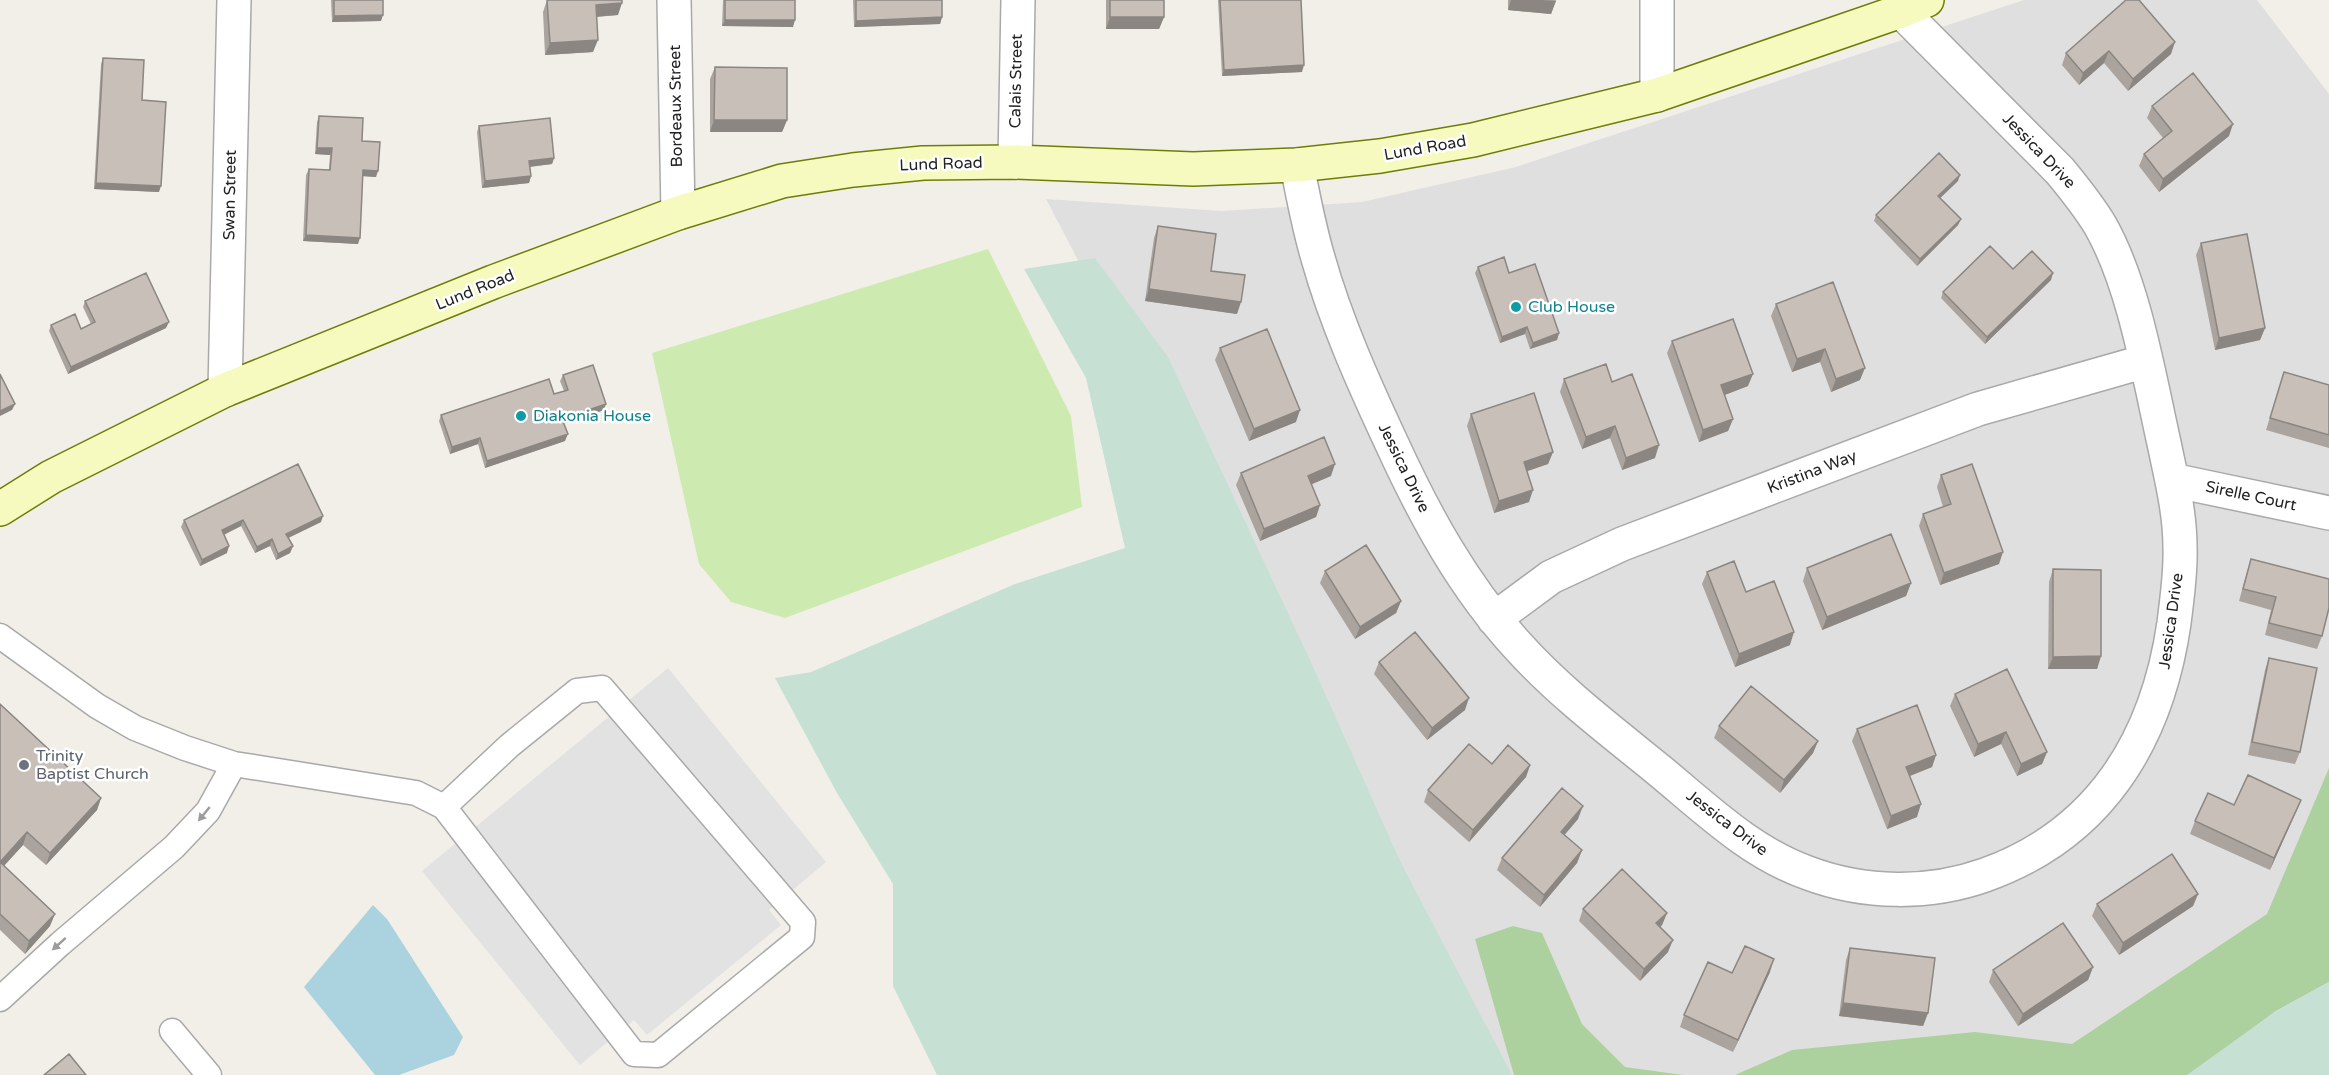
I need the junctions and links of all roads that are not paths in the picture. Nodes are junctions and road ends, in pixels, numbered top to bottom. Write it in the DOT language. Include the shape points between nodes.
graph roads {
  1 [pos="234,0"];
  2 [pos="674,0"];
  3 [pos="1018,0"];
  4 [pos="1657,0"];
  5 [pos="1914,5"];
  6 [pos="1657,95"];
  7 [pos="1015,162"];
  8 [pos="1297,165"];
  9 [pos="678,213"];
  10 [pos="2146,361"];
  11 [pos="225,390"];
  12 [pos="2172,480"];
  13 [pos="0,509"];
  14 [pos="2329,513"];
  15 [pos="1494,619"];
  16 [pos="0,636"];
  17 [pos="234,764"];
  18 [pos="444,807"];
  19 [pos="0,999"];
  20 [pos="172,1031"];
  21 [pos="209,1075"];
  1 -- 11 [label="street, Swan Street"];
  2 -- 9 [label="street, Bordeaux Street"];
  3 -- 7 [label="street, Calais Street"];
  4 -- 6 [label="street"];
  5 -- 6 [label="street, Lund Road"];
  5 -- 10 [label="street, Jessica Drive" via="2083,199 2102,229 2124,283"];
  6 -- 8 [label="street, Lund Road" via="1473,140"];
  7 -- 8 [label="street, Lund Road" via="1193,170"];
  7 -- 9 [label="street, Lund Road" via="923,163 853,170 782,182"];
  8 -- 15 [label="street, Jessica Drive" via="1319,261 1352,357 1412,488 1445,549"];
  9 -- 11 [label="street, Lund Road" via="493,282"];
  10 -- 12 [label="street, Jessica Drive"];
  10 -- 15 [label="street, Kristina Way" via="1978,409 1622,544 1551,577"];
  11 -- 13 [label="street, Lund Road" via="51,477"];
  12 -- 14 [label="street, Sirelle Court"];
  12 -- 15 [label="street, Jessica Drive" via="2180,545 2177,600 2160,689 2146,727 2127,763 2075,825 2042,849 1968,881 1929,888 1878,888 1809,874 1772,857 1738,835 1577,703"];
  16 -- 17 [label="lane" via="52,676 135,728"];
  17 -- 18 [label="lane" via="416,793"];
  17 -- 19 [label="lane, one-way" via="208,811 174,847"];
  18 -- 18 [label="lane" via="508,746 577,691 602,688 803,922 802,937 658,1055 634,1054"];
  20 -- 21 [label="lane"];
}
